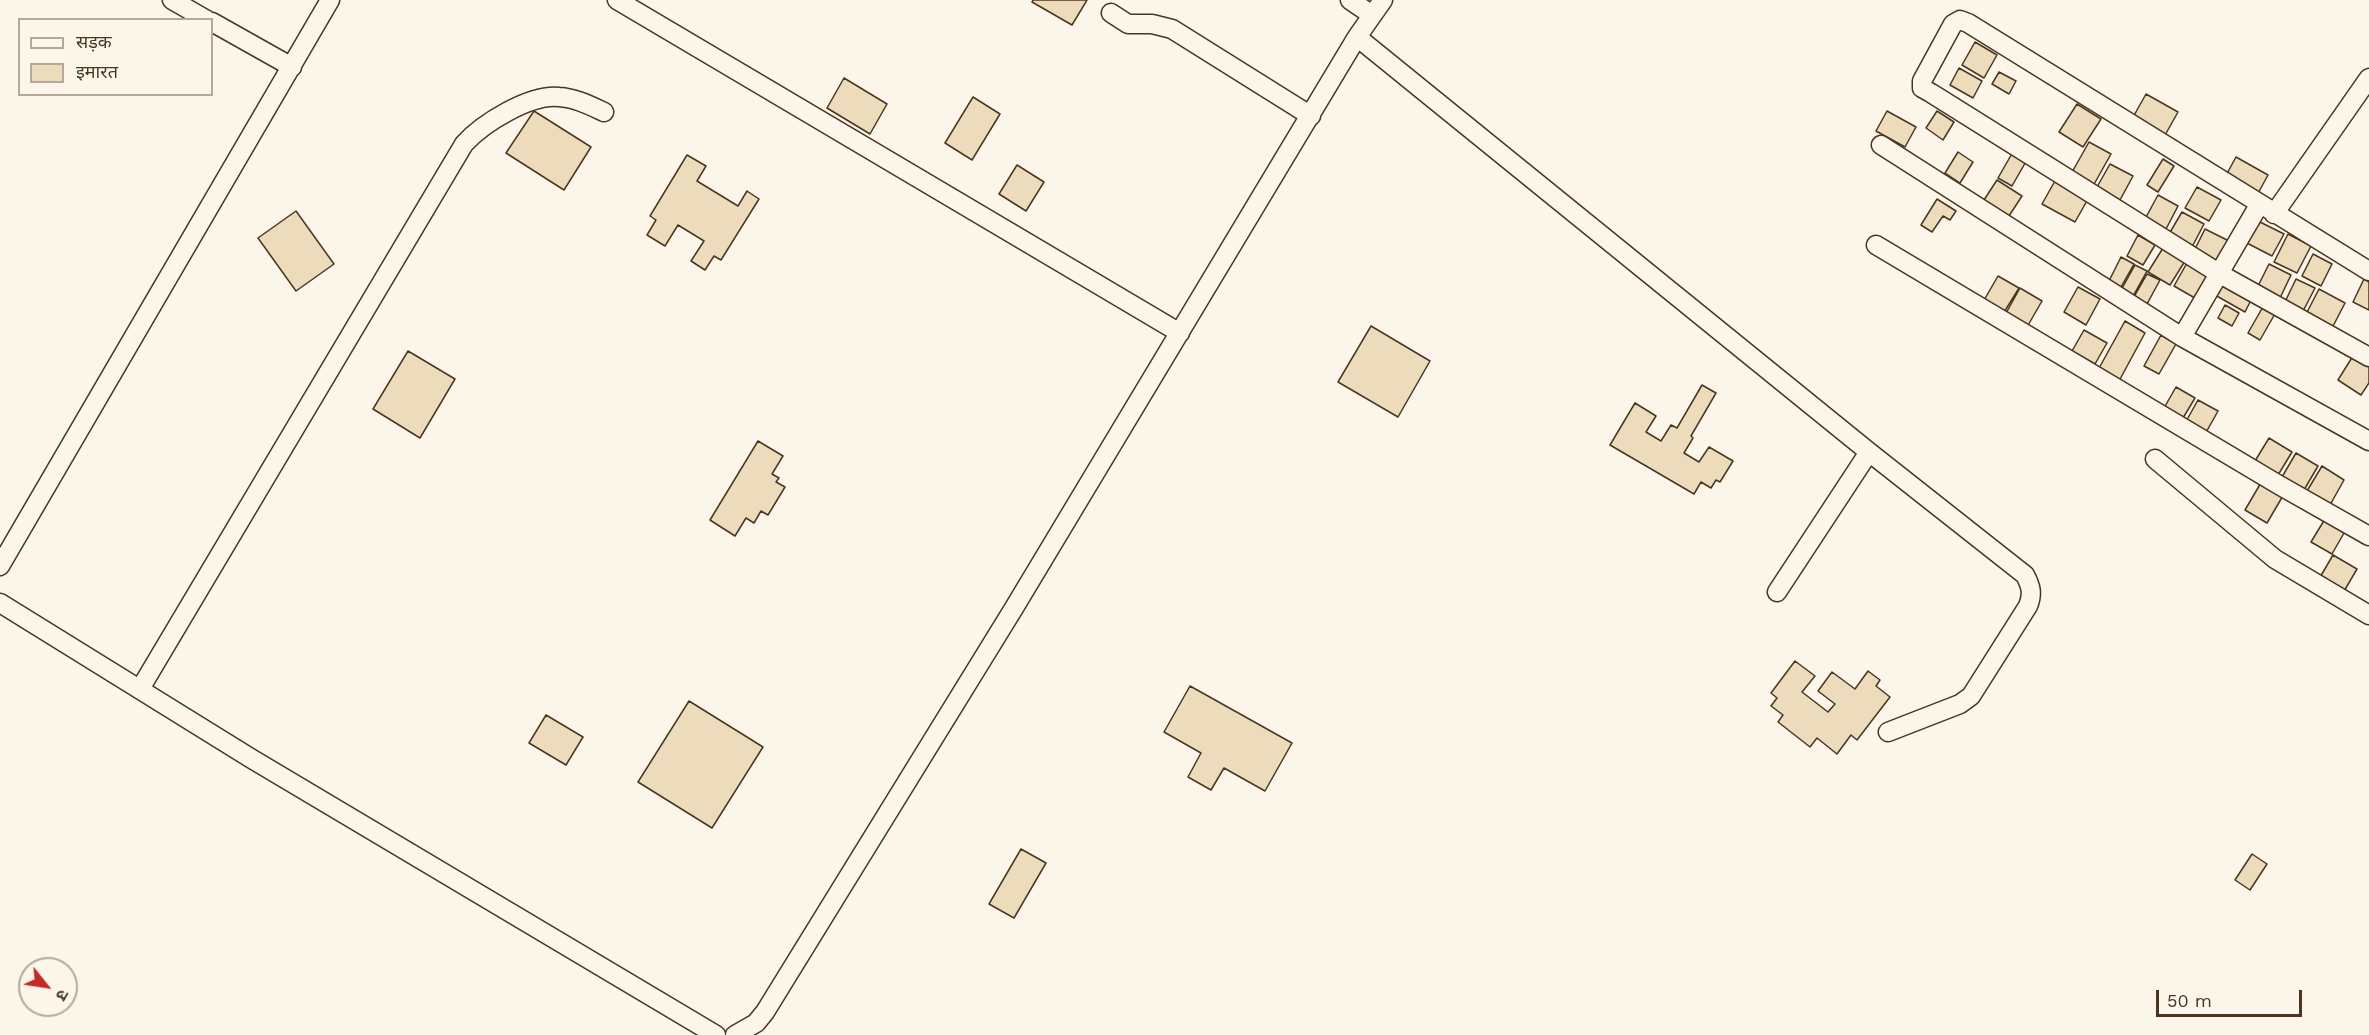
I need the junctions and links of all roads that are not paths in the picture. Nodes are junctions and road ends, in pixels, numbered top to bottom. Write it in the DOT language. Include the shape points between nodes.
graph roads {
  1 [pos="172,0"];
  2 [pos="330,0"];
  3 [pos="617,0"];
  4 [pos="1350,0"];
  5 [pos="1383,0"];
  6 [pos="1111,13"];
  7 [pos="1372,15"];
  8 [pos="204,18"];
  9 [pos="213,23"];
  10 [pos="1357,37"];
  11 [pos="292,67"];
  12 [pos="2369,78"];
  13 [pos="604,112"];
  14 [pos="1311,116"];
  15 [pos="1881,145"];
  16 [pos="2266,209"];
  17 [pos="1876,245"];
  18 [pos="2369,271"];
  19 [pos="2220,274"];
  20 [pos="1180,333"];
  21 [pos="2182,337"];
  22 [pos="2369,357"];
  23 [pos="2369,441"];
  24 [pos="1869,452"];
  25 [pos="2155,459"];
  26 [pos="2369,536"];
  27 [pos="0,566"];
  28 [pos="1777,592"];
  29 [pos="0,603"];
  30 [pos="2369,615"];
  31 [pos="140,689"];
  32 [pos="1888,732"];
  33 [pos="716,1035"];
  34 [pos="735,1035"];
  1 -- 8 [label="street"];
  2 -- 11 [label="street"];
  3 -- 20 [label="street"];
  4 -- 7 [label="street"];
  5 -- 7 [label="street"];
  6 -- 14 [label="street" via="1128,24 1164,25 1172,29"];
  7 -- 10 [label="street"];
  9 -- 11 [label="street"];
  10 -- 14 [label="street"];
  10 -- 24 [label="street"];
  11 -- 27 [label="street"];
  12 -- 16 [label="street"];
  13 -- 31 [label="street" via="571,98 546,97 490,121 464,144"];
  14 -- 20 [label="street"];
  15 -- 21 [label="street"];
  16 -- 18 [label="street"];
  16 -- 19 [label="street"];
  16 -- 19 [label="street" via="1968,23 1960,20 1953,24 1922,81 1922,88"];
  17 -- 26 [label="street"];
  19 -- 21 [label="street"];
  19 -- 22 [label="street"];
  20 -- 34 [label="street" via="765,1012 756,1023"];
  21 -- 23 [label="street"];
  24 -- 28 [label="street"];
  24 -- 32 [label="street" via="2025,575 2032,594 1971,696"];
  25 -- 30 [label="street" via="2275,559"];
  29 -- 31 [label="street"];
  31 -- 33 [label="street"];
}
